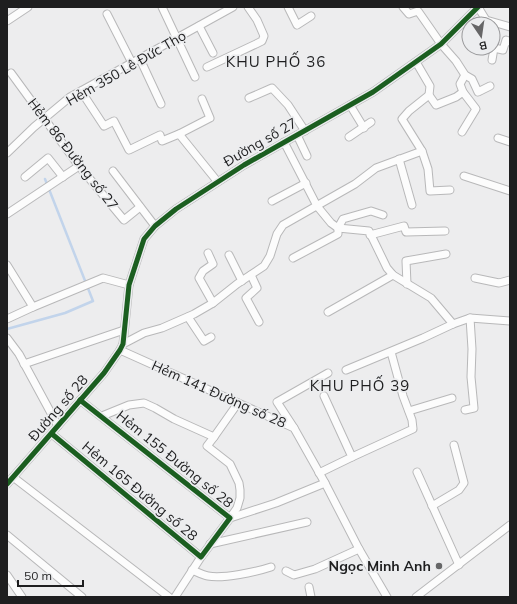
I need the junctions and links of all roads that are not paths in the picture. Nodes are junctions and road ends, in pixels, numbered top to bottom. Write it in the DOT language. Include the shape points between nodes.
graph roads {
  1 [pos="28,7"];
  2 [pos="162,7"];
  3 [pos="233,7"];
  4 [pos="248,7"];
  5 [pos="288,7"];
  6 [pos="403,7"];
  7 [pos="478,7"];
  8 [pos="219,10"];
  9 [pos="107,14"];
  10 [pos="311,16"];
  11 [pos="484,16"];
  12 [pos="7,21"];
  13 [pos="199,26"];
  14 [pos="177,38"];
  15 [pos="510,42"];
  16 [pos="441,44"];
  17 [pos="501,50"];
  18 [pos="213,52"];
  19 [pos="493,56"];
  20 [pos="140,58"];
  21 [pos="492,60"];
  22 [pos="416,62"];
  23 [pos="132,63"];
  24 [pos="207,67"];
  25 [pos="11,73"];
  26 [pos="465,75"];
  27 [pos="195,77"];
  28 [pos="490,86"];
  29 [pos="81,92"];
  30 [pos="463,92"];
  31 [pos="429,95"];
  32 [pos="249,98"];
  33 [pos="202,99"];
  34 [pos="161,104"];
  35 [pos="350,105"];
  36 [pos="44,119"];
  37 [pos="371,122"];
  38 [pos="364,128"];
  39 [pos="305,131"];
  40 [pos="462,132"];
  41 [pos="179,134"];
  42 [pos="297,135"];
  43 [pos="350,137"];
  44 [pos="498,138"];
  45 [pos="284,142"];
  46 [pos="510,142"];
  47 [pos="422,151"];
  48 [pos="7,153"];
  49 [pos="307,156"];
  50 [pos="399,159"];
  51 [pos="79,166"];
  52 [pos="113,171"];
  53 [pos="464,176"];
  54 [pos="25,177"];
  55 [pos="63,177"];
  56 [pos="217,181"];
  57 [pos="306,183"];
  58 [pos="450,190"];
  59 [pos="510,191"];
  60 [pos="272,201"];
  61 [pos="317,206"];
  62 [pos="412,206"];
  63 [pos="140,207"];
  64 [pos="7,214"];
  65 [pos="383,215"];
  66 [pos="155,226"];
  67 [pos="338,228"];
  68 [pos="445,231"];
  69 [pos="370,235"];
  70 [pos="208,254"];
  71 [pos="446,254"];
  72 [pos="229,255"];
  73 [pos="293,258"];
  74 [pos="7,265"];
  75 [pos="251,275"];
  76 [pos="393,275"];
  77 [pos="475,278"];
  78 [pos="510,280"];
  79 [pos="242,281"];
  80 [pos="408,284"];
  81 [pos="129,285"];
  82 [pos="213,303"];
  83 [pos="33,306"];
  84 [pos="328,312"];
  85 [pos="188,317"];
  86 [pos="470,318"];
  87 [pos="7,319"];
  88 [pos="510,321"];
  89 [pos="259,322"];
  90 [pos="453,324"];
  91 [pos="124,330"];
  92 [pos="211,337"];
  93 [pos="7,338"];
  94 [pos="121,347"];
  95 [pos="391,352"];
  96 [pos="24,364"];
  97 [pos="346,370"];
  98 [pos="328,373"];
  99 [pos="324,396"];
  100 [pos="452,398"];
  101 [pos="80,400"];
  102 [pos="238,403"];
  103 [pos="465,410"];
  104 [pos="409,411"];
  105 [pos="102,416"];
  106 [pos="58,426"];
  107 [pos="294,428"];
  108 [pos="52,434"];
  109 [pos="214,436"];
  110 [pos="454,445"];
  111 [pos="352,457"];
  112 [pos="417,472"];
  113 [pos="320,473"];
  114 [pos="13,477"];
  115 [pos="324,483"];
  116 [pos="7,484"];
  117 [pos="432,506"];
  118 [pos="230,518"];
  119 [pos="307,522"];
  120 [pos="510,525"];
  121 [pos="7,535"];
  122 [pos="210,544"];
  123 [pos="359,549"];
  124 [pos="201,557"];
  125 [pos="459,565"];
  126 [pos="271,567"];
  127 [pos="192,570"];
  128 [pos="286,571"];
  129 [pos="7,575"];
  130 [pos="309,587"];
  131 [pos="22,597"];
  132 [pos="82,597"];
  133 [pos="169,597"];
  134 [pos="176,597"];
  135 [pos="312,597"];
  136 [pos="387,597"];
  137 [pos="416,597"];
  1 -- 12 [label="street"];
  2 -- 14 [label="street"];
  3 -- 8 [label="street, Hẻm 350 Lê Đức Thọ"];
  4 -- 24 [label="street" via="264,36 262,41"];
  5 -- 10 [label="street" via="297,25"];
  6 -- 16 [label="street" via="409,14 418,11"];
  7 -- 11 [label="street"];
  7 -- 16 [label="street, Đường số 27"];
  8 -- 13 [label="street, Hẻm 350 Lê Đức Thọ"];
  9 -- 23 [label="street"];
  13 -- 14 [label="street, Hẻm 350 Lê Đức Thọ"];
  13 -- 18 [label="street"];
  14 -- 20 [label="street, Hẻm 350 Lê Đức Thọ"];
  14 -- 27 [label="street"];
  15 -- 17 [label="street" via="506,40"];
  16 -- 22 [label="street, Đường số 27"];
  16 -- 26 [label="street"];
  19 -- 21 [label="street"];
  20 -- 23 [label="street, Hẻm 350 Lê Đức Thọ"];
  20 -- 34 [label="street"];
  22 -- 31 [label="street" via="430,86"];
  22 -- 35 [label="street, Đường số 27"];
  23 -- 29 [label="street, Hẻm 350 Lê Đức Thọ"];
  25 -- 36 [label="street, Hẻm 86 Đường số 27"];
  26 -- 28 [label="street" via="472,79 478,92"];
  26 -- 30 [label="street" via="460,84"];
  29 -- 36 [label="street, Hẻm 350 Lê Đức Thọ" via="70,97"];
  29 -- 41 [label="street" via="104,126 114,122 129,150 160,135 162,141"];
  30 -- 31 [label="street" via="436,105"];
  30 -- 40 [label="street" via="476,109"];
  31 -- 47 [label="street" via="402,119"];
  32 -- 39 [label="street" via="272,88 288,105"];
  33 -- 41 [label="street" via="210,118"];
  35 -- 38 [label="street"];
  35 -- 39 [label="street, Đường số 27"];
  36 -- 48 [label="street, Hẻm 350 Lê Đức Thọ"];
  36 -- 51 [label="street, Hẻm 86 Đường số 27"];
  37 -- 38 [label="street"];
  38 -- 43 [label="street"];
  39 -- 42 [label="street, Đường số 27"];
  41 -- 56 [label="street"];
  42 -- 45 [label="street, Đường số 27"];
  42 -- 49 [label="street"];
  44 -- 46 [label="street"];
  45 -- 56 [label="street, Đường số 27"];
  45 -- 57 [label="street"];
  47 -- 50 [label="street"];
  47 -- 58 [label="street" via="428,169 430,191"];
  50 -- 61 [label="street" via="376,168 355,184"];
  50 -- 62 [label="street"];
  51 -- 55 [label="street"];
  51 -- 63 [label="street, Hẻm 86 Đường số 27" via="124,220"];
  52 -- 63 [label="street"];
  53 -- 59 [label="street"];
  54 -- 55 [label="street" via="48,158"];
  55 -- 64 [label="street"];
  56 -- 66 [label="street, Đường số 27"];
  57 -- 60 [label="street"];
  57 -- 61 [label="street"];
  61 -- 67 [label="street"];
  61 -- 75 [label="street" via="283,225 264,266"];
  63 -- 66 [label="street"];
  65 -- 67 [label="street" via="371,211 343,219"];
  66 -- 81 [label="street, Đường số 27" via="144,239"];
  67 -- 69 [label="street" via="369,231"];
  67 -- 73 [label="street" via="338,234"];
  68 -- 69 [label="street" via="406,232 404,226"];
  69 -- 76 [label="street"];
  70 -- 82 [label="street" via="213,264 203,271 199,278"];
  71 -- 80 [label="street" via="406,261"];
  72 -- 79 [label="street"];
  74 -- 83 [label="street"];
  75 -- 79 [label="street"];
  75 -- 89 [label="street" via="257,288 246,298"];
  76 -- 80 [label="street"];
  76 -- 84 [label="street"];
  77 -- 78 [label="street" via="499,283"];
  79 -- 82 [label="street"];
  80 -- 90 [label="street" via="431,298"];
  81 -- 83 [label="street" via="103,278"];
  81 -- 91 [label="street, Đường số 27"];
  82 -- 85 [label="street"];
  83 -- 87 [label="street"];
  85 -- 92 [label="street" via="204,341"];
  85 -- 94 [label="street" via="144,333"];
  86 -- 88 [label="street"];
  86 -- 90 [label="street"];
  86 -- 103 [label="street" via="474,408"];
  90 -- 95 [label="street"];
  91 -- 94 [label="street, Đường số 27"];
  91 -- 96 [label="street"];
  93 -- 96 [label="street"];
  94 -- 101 [label="street, Đường số 28"];
  94 -- 102 [label="street, Hẻm 141 Đường số 28"];
  95 -- 97 [label="street"];
  95 -- 104 [label="street"];
  96 -- 106 [label="street"];
  98 -- 107 [label="street" via="277,402"];
  99 -- 111 [label="street"];
  100 -- 104 [label="street"];
  101 -- 105 [label="street, Hẻm 155 Đường số 28"];
  101 -- 106 [label="street, Đường số 28"];
  102 -- 107 [label="street, Hẻm 141 Đường số 28"];
  102 -- 109 [label="street"];
  104 -- 111 [label="street" via="413,429"];
  105 -- 109 [label="street" via="129,405 144,403"];
  105 -- 118 [label="street, Hẻm 155 Đường số 28"];
  106 -- 108 [label="street, Đường số 28"];
  107 -- 113 [label="street, Hẻm 141 Đường số 28"];
  108 -- 114 [label="street, Đường số 28"];
  108 -- 124 [label="street, Hẻm 165 Đường số 28"];
  109 -- 118 [label="street" via="207,446 230,464 239,483 237,508"];
  110 -- 117 [label="street" via="464,483 459,490"];
  111 -- 113 [label="street"];
  112 -- 117 [label="street"];
  113 -- 115 [label="street, Hẻm 141 Đường số 28"];
  114 -- 116 [label="street, Đường số 28"];
  114 -- 133 [label="street"];
  115 -- 118 [label="street"];
  115 -- 123 [label="street, Hẻm 141 Đường số 28"];
  117 -- 125 [label="street"];
  118 -- 122 [label="street, Hẻm 155 Đường số 28"];
  119 -- 122 [label="street"];
  120 -- 125 [label="street"];
  121 -- 132 [label="street"];
  122 -- 124 [label="street, Hẻm 165 Đường số 28"];
  123 -- 128 [label="street" via="308,571 294,575"];
  123 -- 136 [label="street, Hẻm 141 Đường số 28"];
  124 -- 127 [label="street"];
  125 -- 137 [label="street"];
  126 -- 127 [label="street" via="221,576 208,576"];
  127 -- 134 [label="street"];
  129 -- 131 [label="street"];
  130 -- 135 [label="street"];
}
